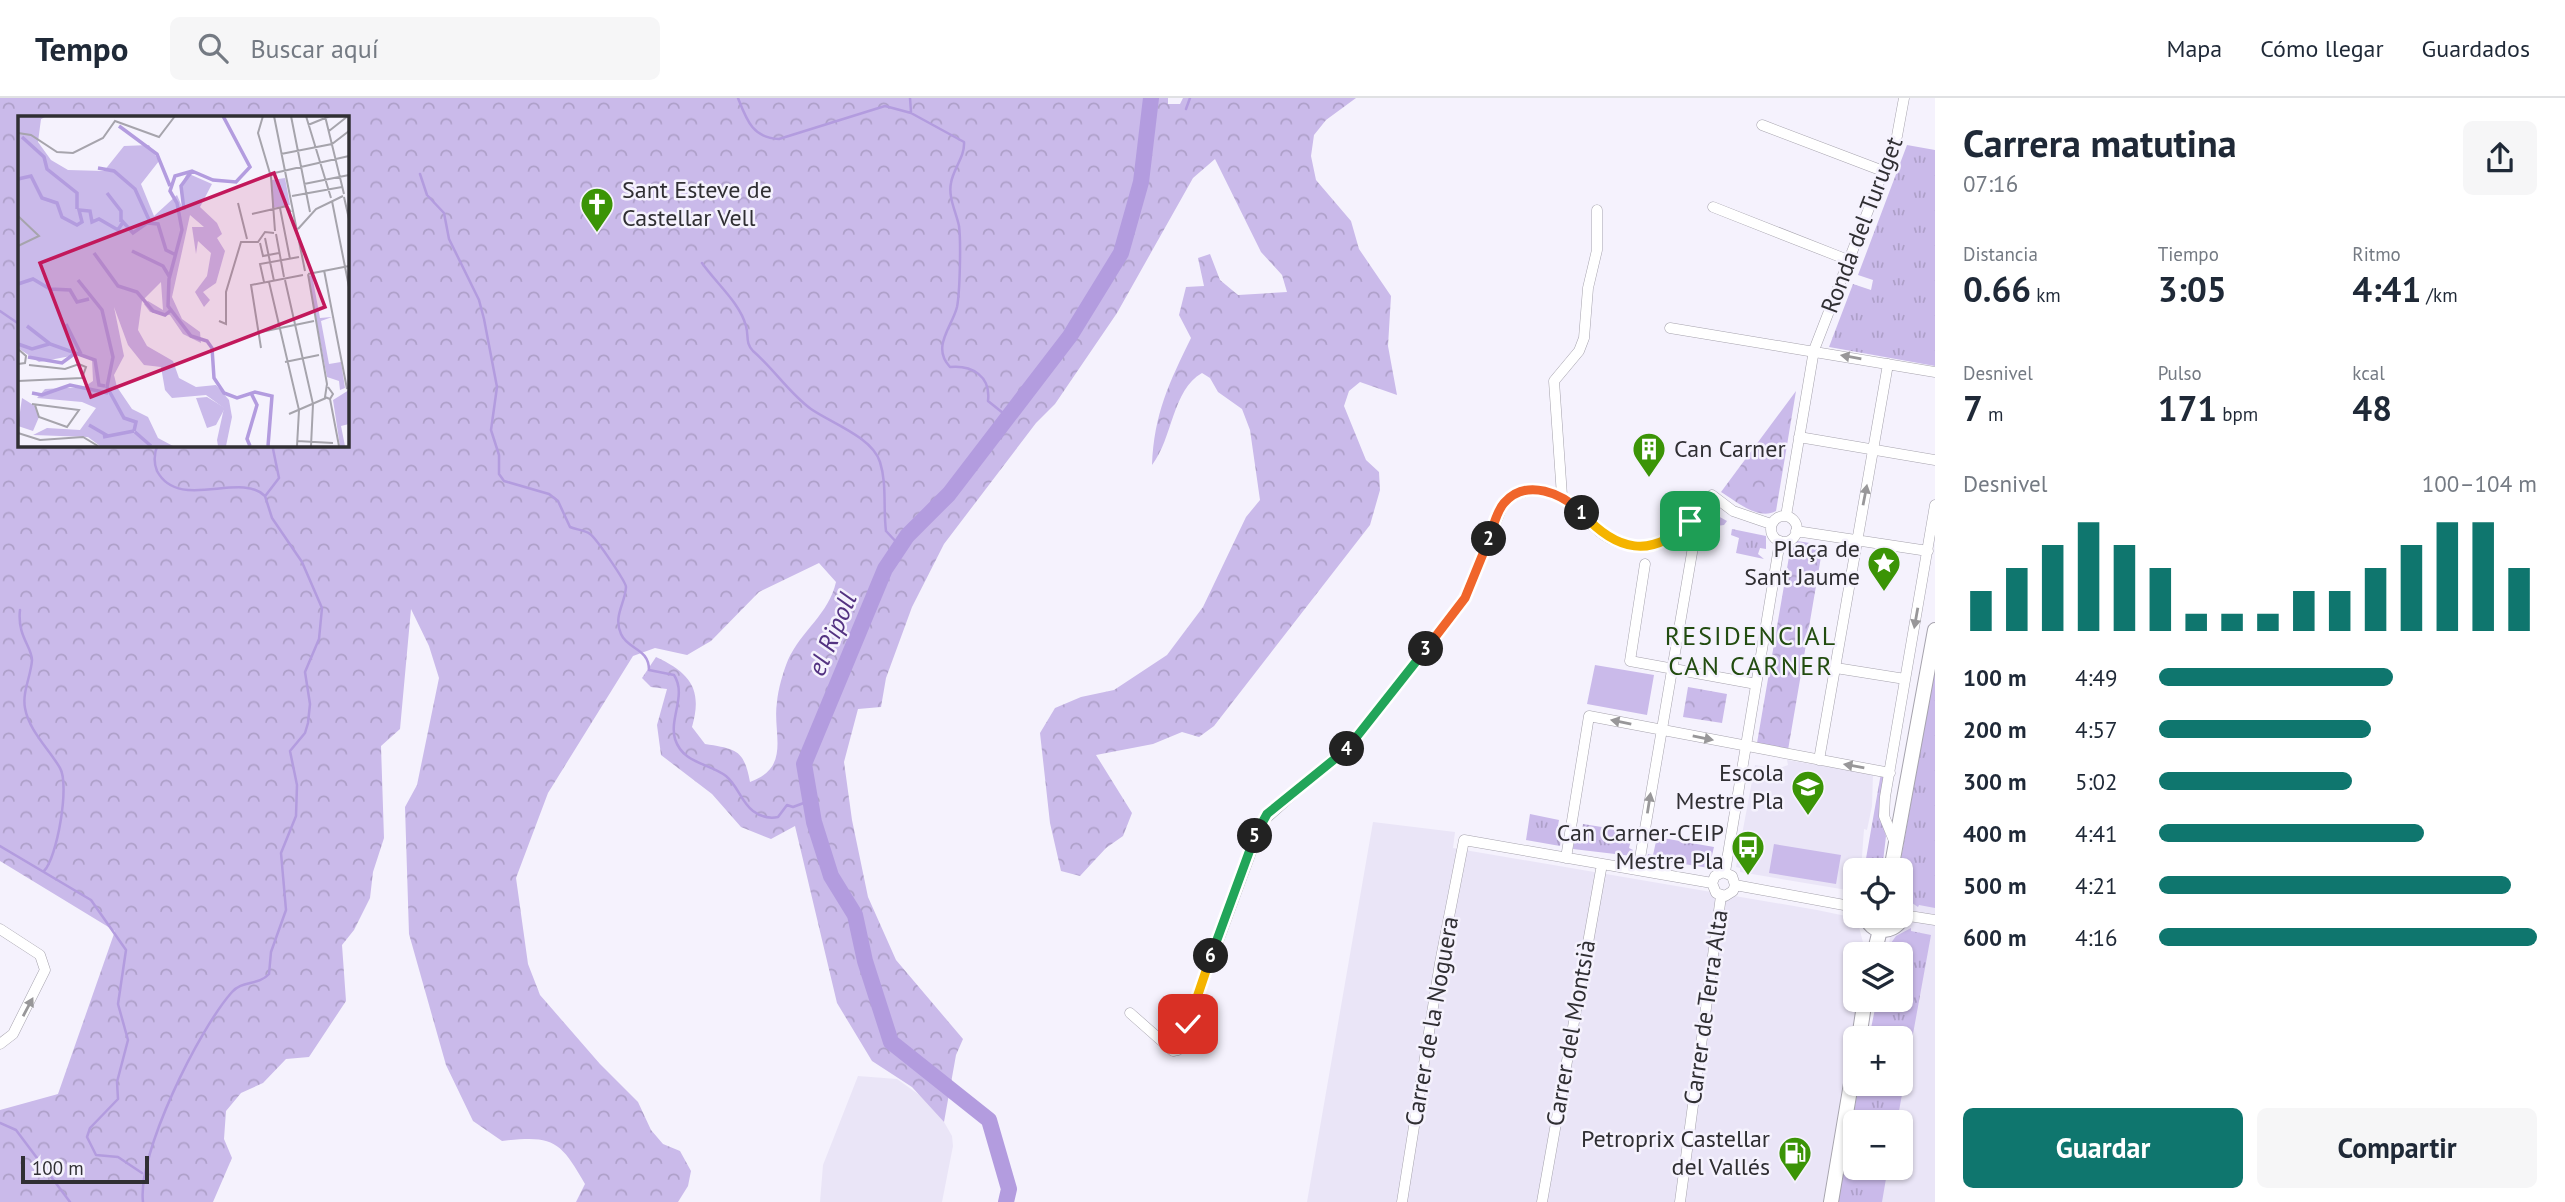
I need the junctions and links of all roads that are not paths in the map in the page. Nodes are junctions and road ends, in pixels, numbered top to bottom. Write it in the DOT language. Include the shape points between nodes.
graph roads {
  1 [pos="1904,98"];
  2 [pos="1762,125"];
  3 [pos="1883,171"];
  4 [pos="1713,208"];
  5 [pos="1597,210"];
  6 [pos="1848,260"];
  7 [pos="1670,328"];
  8 [pos="1814,350"];
  9 [pos="1888,364"];
  10 [pos="1935,372"];
  11 [pos="1799,438"];
  12 [pos="1873,451"];
  13 [pos="1935,460"];
  14 [pos="1562,496"];
  15 [pos="1935,505"];
  16 [pos="1786,516"];
  17 [pos="1771,524"];
  18 [pos="1796,531"];
  19 [pos="1857,538"];
  20 [pos="1694,541"];
  21 [pos="1780,541"];
  22 [pos="1928,551"];
  23 [pos="1645,564"];
  24 [pos="1935,630"];
  25 [pos="1671,668"];
  26 [pos="1836,668"];
  27 [pos="1905,679"];
  28 [pos="1756,684"];
  29 [pos="1661,730"];
  30 [pos="1746,747"];
  31 [pos="1819,760"];
  32 [pos="1890,773"];
  33 [pos="1895,843"];
  34 [pos="1566,858"];
  35 [pos="1893,858"];
  36 [pos="1602,864"];
  37 [pos="1638,870"];
  38 [pos="1725,872"];
  39 [pos="1712,883"];
  40 [pos="1735,885"];
  41 [pos="1721,895"];
  42 [pos="1843,905"];
  43 [pos="1913,912"];
  44 [pos="1935,920"];
  45 [pos="1876,928"];
  46 [pos="1893,928"];
  47 [pos="0,929"];
  48 [pos="1880,930"];
  49 [pos="1877,942"];
  50 [pos="1130,1013"];
  51 [pos="0,1044"];
  52 [pos="1849,1096"];
  53 [pos="1402,1202"];
  54 [pos="1542,1202"];
  55 [pos="1680,1202"];
  56 [pos="1831,1202"];
  1 -- 3 [label="street, Ronda del Turuget" via="1897,136"];
  2 -- 3 [label="street"];
  3 -- 6 [label="street, Ronda del Turuget"];
  4 -- 6 [label="street"];
  5 -- 14 [label="street" via="1597,250 1584,338 1554,381"];
  6 -- 8 [label="street, Ronda del Turuget"];
  7 -- 8 [label="street"];
  9 -- 8 [label="street, one-way"];
  8 -- 11 [label="street, Ronda del Turuget"];
  9 -- 10 [label="street"];
  9 -- 12 [label="street"];
  11 -- 12 [label="street"];
  11 -- 16 [label="street, Ronda del Turuget"];
  12 -- 13 [label="street"];
  19 -- 12 [label="street, one-way"];
  14 -- 17 [label="street" via="1598,531 1634,546 1670,539 1712,495 1733,511"];
  14 -- 50 [label="street" via="1532,490 1505,502 1465,598 1357,737 1262,822 1178,1050 1168,1049"];
  15 -- 22 [label="street"];
  16 -- 17 [label="street"];
  16 -- 18 [label="street" via="1795,523"];
  17 -- 21 [label="street" via="1771,533"];
  18 -- 19 [label="street"];
  18 -- 21 [label="street" via="1789,540"];
  19 -- 22 [label="street"];
  19 -- 26 [label="street"];
  20 -- 25 [label="street"];
  21 -- 28 [label="street"];
  22 -- 27 [label="street, one-way"];
  23 -- 25 [label="street" via="1630,661"];
  24 -- 33 [label="street"];
  25 -- 28 [label="street"];
  25 -- 29 [label="street"];
  26 -- 27 [label="street"];
  26 -- 31 [label="street"];
  27 -- 32 [label="street"];
  28 -- 30 [label="street"];
  29 -- 30 [label="street, one-way"];
  29 -- 34 [label="street, one-way" via="1589,716"];
  37 -- 29 [label="street, one-way"];
  30 -- 31 [label="street"];
  30 -- 38 [label="street"];
  32 -- 31 [label="street, one-way"];
  32 -- 33 [label="street" via="1884,816"];
  33 -- 35 [label="street"];
  34 -- 36 [label="street"];
  34 -- 53 [label="street, Carrer de la Noguera" via="1464,840"];
  36 -- 37 [label="street"];
  36 -- 54 [label="street, Carrer del Montsià"];
  37 -- 39 [label="street"];
  38 -- 39 [label="street"];
  38 -- 40 [label="street"];
  39 -- 41 [label="street" via="1713,891"];
  40 -- 41 [label="street" via="1731,893"];
  40 -- 42 [label="street"];
  41 -- 55 [label="street, Carrer de Terra Alta"];
  43 -- 44 [label="street"];
  45 -- 48 [label="street"];
  46 -- 48 [label="street"];
  51 -- 47 [label="street, one-way" via="18,1026 44,978 46,964 35,950"];
  48 -- 49 [label="street"];
  52 -- 56 [label="street"];
}
